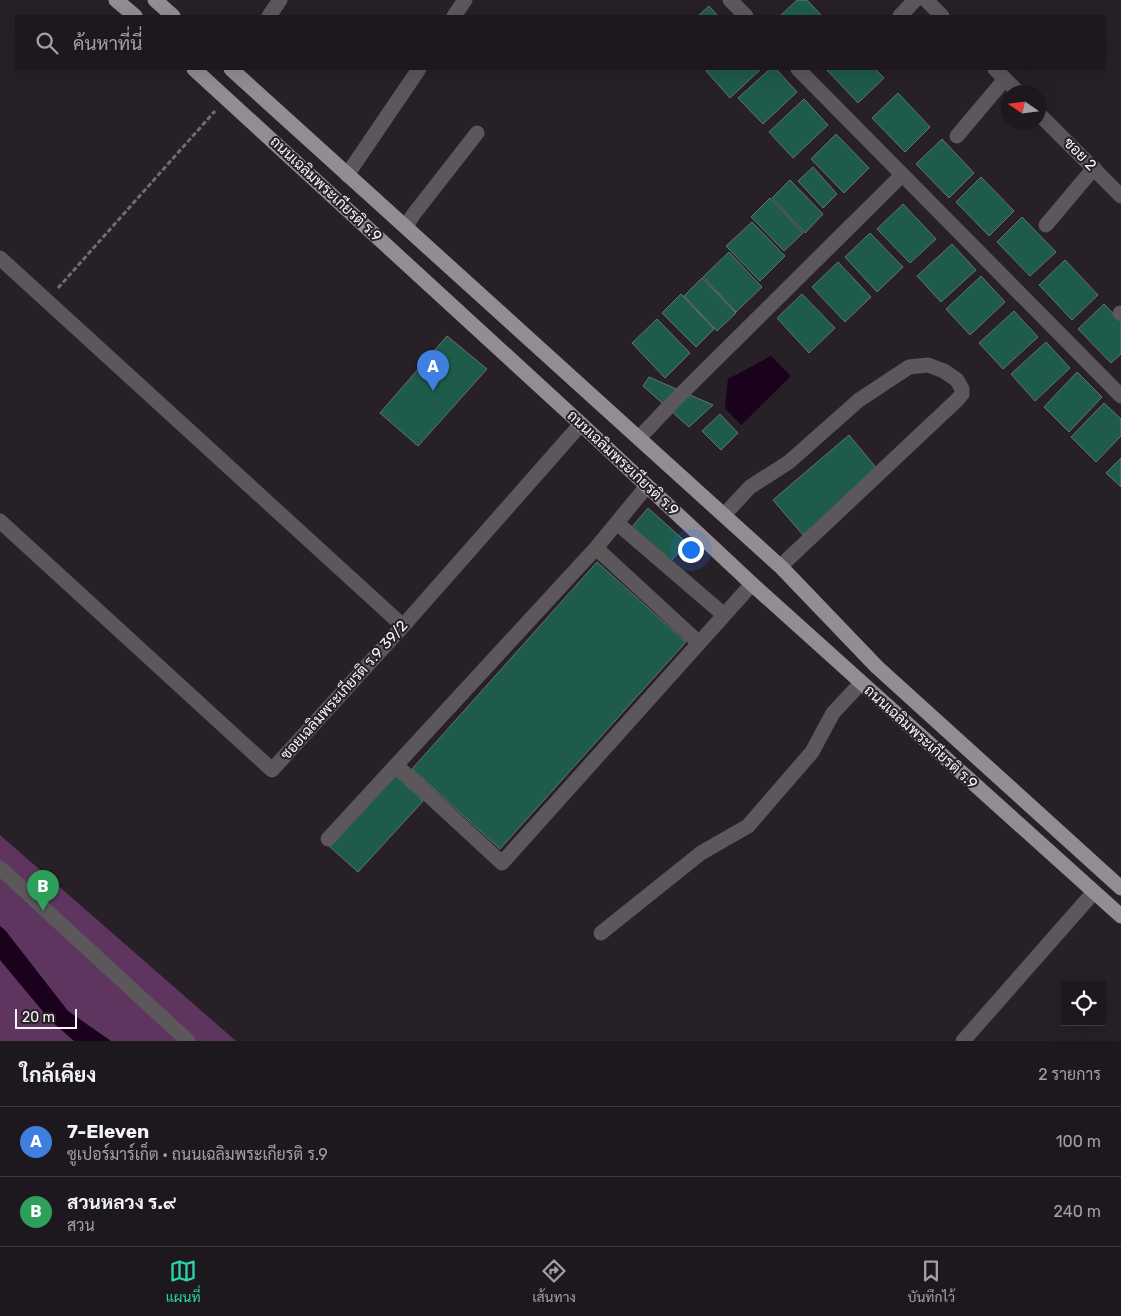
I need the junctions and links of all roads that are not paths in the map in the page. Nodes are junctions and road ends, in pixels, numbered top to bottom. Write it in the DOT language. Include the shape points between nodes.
graph roads {
  1 [pos="116,0"];
  2 [pos="155,0"];
  3 [pos="280,0"];
  4 [pos="465,0"];
  5 [pos="730,0"];
  6 [pos="915,0"];
  7 [pos="926,0"];
  8 [pos="134,15"];
  9 [pos="172,15"];
  10 [pos="270,15"];
  11 [pos="455,15"];
  12 [pos="745,15"];
  13 [pos="901,15"];
  14 [pos="941,15"];
  15 [pos="195,70"];
  16 [pos="234,70"];
  17 [pos="418,70"];
  18 [pos="799,70"];
  19 [pos="1000,74"];
  20 [pos="1011,85"];
  21 [pos="1046,121"];
  22 [pos="477,133"];
  23 [pos="958,136"];
  24 [pos="1094,168"];
  25 [pos="347,175"];
  26 [pos="902,175"];
  27 [pos="1121,196"];
  28 [pos="1046,224"];
  29 [pos="406,227"];
  30 [pos="0,258"];
  31 [pos="1121,396"];
  32 [pos="581,424"];
  33 [pos="639,438"];
  34 [pos="647,486"];
  35 [pos="724,515"];
  36 [pos="0,521"];
  37 [pos="617,523"];
  38 [pos="596,548"];
  39 [pos="786,560"];
  40 [pos="752,584"];
  41 [pos="723,614"];
  42 [pos="403,626"];
  43 [pos="698,642"];
  44 [pos="861,683"];
  45 [pos="396,765"];
  46 [pos="328,839"];
  47 [pos="0,868"];
  48 [pos="1121,888"];
  49 [pos="1094,892"];
  50 [pos="1121,916"];
  51 [pos="601,932"];
  52 [pos="188,1041"];
  53 [pos="963,1041"];
  1 -- 8 [label="main road"];
  2 -- 9 [label="main road"];
  3 -- 10 [label="street"];
  4 -- 11 [label="street"];
  5 -- 12 [label="street"];
  6 -- 13 [label="street"];
  7 -- 14 [label="street"];
  15 -- 32 [label="main road, ถนนเฉลิมพระเกียรติ ร.9"];
  16 -- 25 [label="main road, ถนนเฉลิมพระเกียรติ ร.9"];
  17 -- 25 [label="street"];
  18 -- 26 [label="street"];
  19 -- 20 [label="street"];
  19 -- 23 [label="street"];
  21 -- 24 [label="street, ซอย 2"];
  22 -- 29 [label="street"];
  24 -- 27 [label="street, ซอย 2"];
  24 -- 28 [label="street"];
  25 -- 29 [label="main road, ถนนเฉลิมพระเกียรติ ร.9"];
  26 -- 31 [label="street"];
  26 -- 33 [label="street"];
  29 -- 33 [label="main road, ถนนเฉลิมพระเกียรติ ร.9"];
  30 -- 42 [label="street"];
  32 -- 34 [label="main road, ถนนเฉลิมพระเกียรติ ร.9"];
  32 -- 42 [label="street, ซอยเฉลิมพระเกียรติ ร.9 39/2"];
  33 -- 35 [label="main road, ถนนเฉลิมพระเกียรติ ร.9"];
  34 -- 37 [label="street"];
  34 -- 40 [label="main road, ถนนเฉลิมพระเกียรติ ร.9"];
  35 -- 39 [label="street" via="750,487 789,462 859,400 909,367 928,365 956,380 962,389 957,400"];
  35 -- 48 [label="main road, ถนนเฉลิมพระเกียรติ ร.9" via="782,568 877,667"];
  36 -- 42 [label="street, ซอยเฉลิมพระเกียรติ ร.9 39/2" via="272,770"];
  37 -- 38 [label="street"];
  37 -- 41 [label="street"];
  38 -- 43 [label="street"];
  38 -- 45 [label="street"];
  40 -- 41 [label="street"];
  40 -- 44 [label="main road, ถนนเฉลิมพระเกียรติ ร.9"];
  41 -- 43 [label="street"];
  43 -- 45 [label="street" via="502,863"];
  44 -- 49 [label="main road, ถนนเฉลิมพระเกียรติ ร.9"];
  44 -- 51 [label="street" via="832,713 812,752 748,826 701,853"];
  45 -- 46 [label="street"];
  47 -- 52 [label="street"];
  49 -- 50 [label="main road, ถนนเฉลิมพระเกียรติ ร.9"];
  49 -- 53 [label="street"];
}
